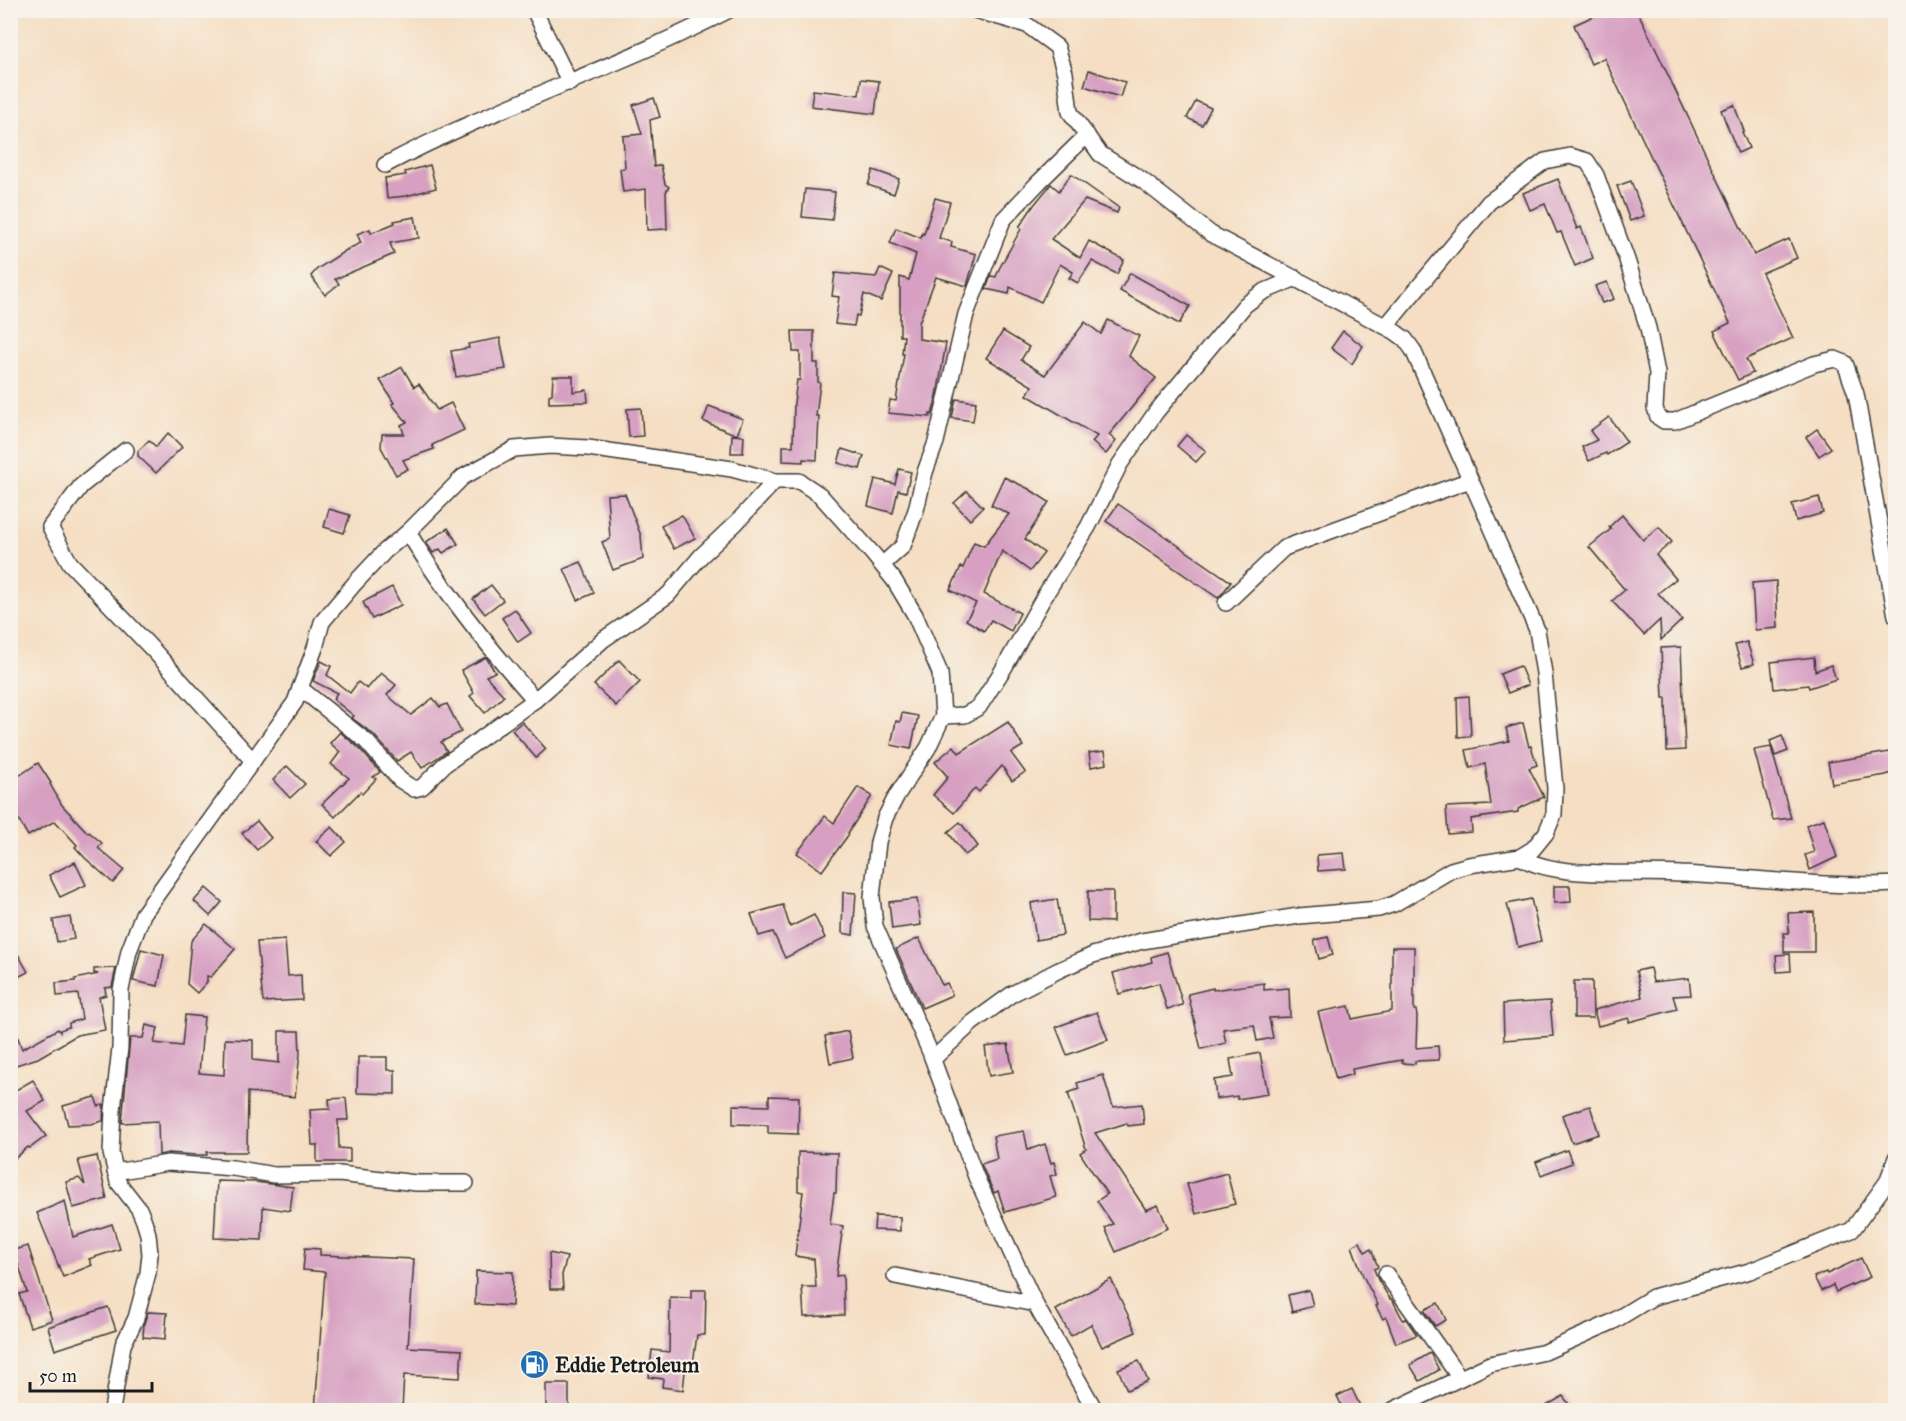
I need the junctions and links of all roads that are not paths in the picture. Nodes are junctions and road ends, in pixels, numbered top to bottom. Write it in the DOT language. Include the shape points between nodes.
graph roads {
  1 [pos="534,10"];
  2 [pos="977,11"];
  3 [pos="720,13"];
  4 [pos="570,82"];
  5 [pos="1087,135"];
  6 [pos="385,165"];
  7 [pos="1296,278"];
  8 [pos="1386,326"];
  9 [pos="126,450"];
  10 [pos="1470,480"];
  11 [pos="775,481"];
  12 [pos="408,532"];
  13 [pos="882,565"];
  14 [pos="1226,603"];
  15 [pos="1896,616"];
  16 [pos="300,688"];
  17 [pos="535,700"];
  18 [pos="943,716"];
  19 [pos="253,761"];
  20 [pos="1520,857"];
  21 [pos="1896,884"];
  22 [pos="933,1059"];
  23 [pos="1896,1158"];
  24 [pos="115,1172"];
  25 [pos="466,1183"];
  26 [pos="1386,1274"];
  27 [pos="895,1276"];
  28 [pos="1035,1304"];
  29 [pos="1460,1378"];
  30 [pos="112,1410"];
  31 [pos="1095,1410"];
  32 [pos="1393,1410"];
  1 -- 4 [label="street"];
  2 -- 5 [label="street" via="1027,25 1057,47 1070,112"];
  3 -- 4 [label="street" via="669,40"];
  4 -- 6 [label="street"];
  5 -- 7 [label="street" via="1100,154 1142,180 1211,234"];
  5 -- 13 [label="street" via="1003,220 966,314 916,510 903,546"];
  7 -- 8 [label="street"];
  7 -- 18 [label="street" via="1263,292 1245,305 1156,412 1120,464 1088,527 979,707 965,716"];
  8 -- 10 [label="street" via="1406,339 1413,350"];
  8 -- 15 [label="street" via="1489,202 1545,161 1570,156 1587,161 1596,175 1648,328 1657,373 1658,417 1675,421 1814,364 1835,359 1845,363 1856,394"];
  9 -- 19 [label="street" via="81,486 50,527 70,563"];
  10 -- 14 [label="street" via="1284,548"];
  10 -- 20 [label="street" via="1534,622 1541,649 1555,788 1554,814 1546,833"];
  11 -- 12 [label="street" via="732,469 588,448 514,449 463,477"];
  11 -- 13 [label="street" via="799,481 820,495"];
  11 -- 17 [label="street" via="668,595 604,639"];
  12 -- 16 [label="street" via="378,559 322,622"];
  12 -- 17 [label="street" via="451,596"];
  13 -- 18 [label="street" via="915,615 935,659 940,673"];
  16 -- 17 [label="street" via="366,741 400,780 414,789 422,787 444,765"];
  16 -- 19 [label="street" via="295,702"];
  18 -- 22 [label="street" via="885,818 878,842 872,897 881,943"];
  19 -- 24 [label="street" via="159,889 143,914 129,951 121,990 113,1110 111,1153"];
  20 -- 21 [label="street" via="1539,867 1565,871 1682,874 1814,885"];
  20 -- 22 [label="street" via="1451,870 1380,909 1299,916 1190,933 1093,955 1011,994"];
  22 -- 28 [label="street" via="976,1177"];
  23 -- 29 [label="street" via="1887,1182 1852,1230 1750,1271 1653,1297 1612,1322 1545,1352 1490,1364"];
  24 -- 25 [label="street" via="168,1163 274,1174 339,1174 416,1183"];
  24 -- 30 [label="street" via="139,1209 150,1254 136,1318 123,1345"];
  26 -- 29 [label="street"];
  27 -- 28 [label="street"];
  28 -- 31 [label="street"];
  29 -- 32 [label="street"];
}
